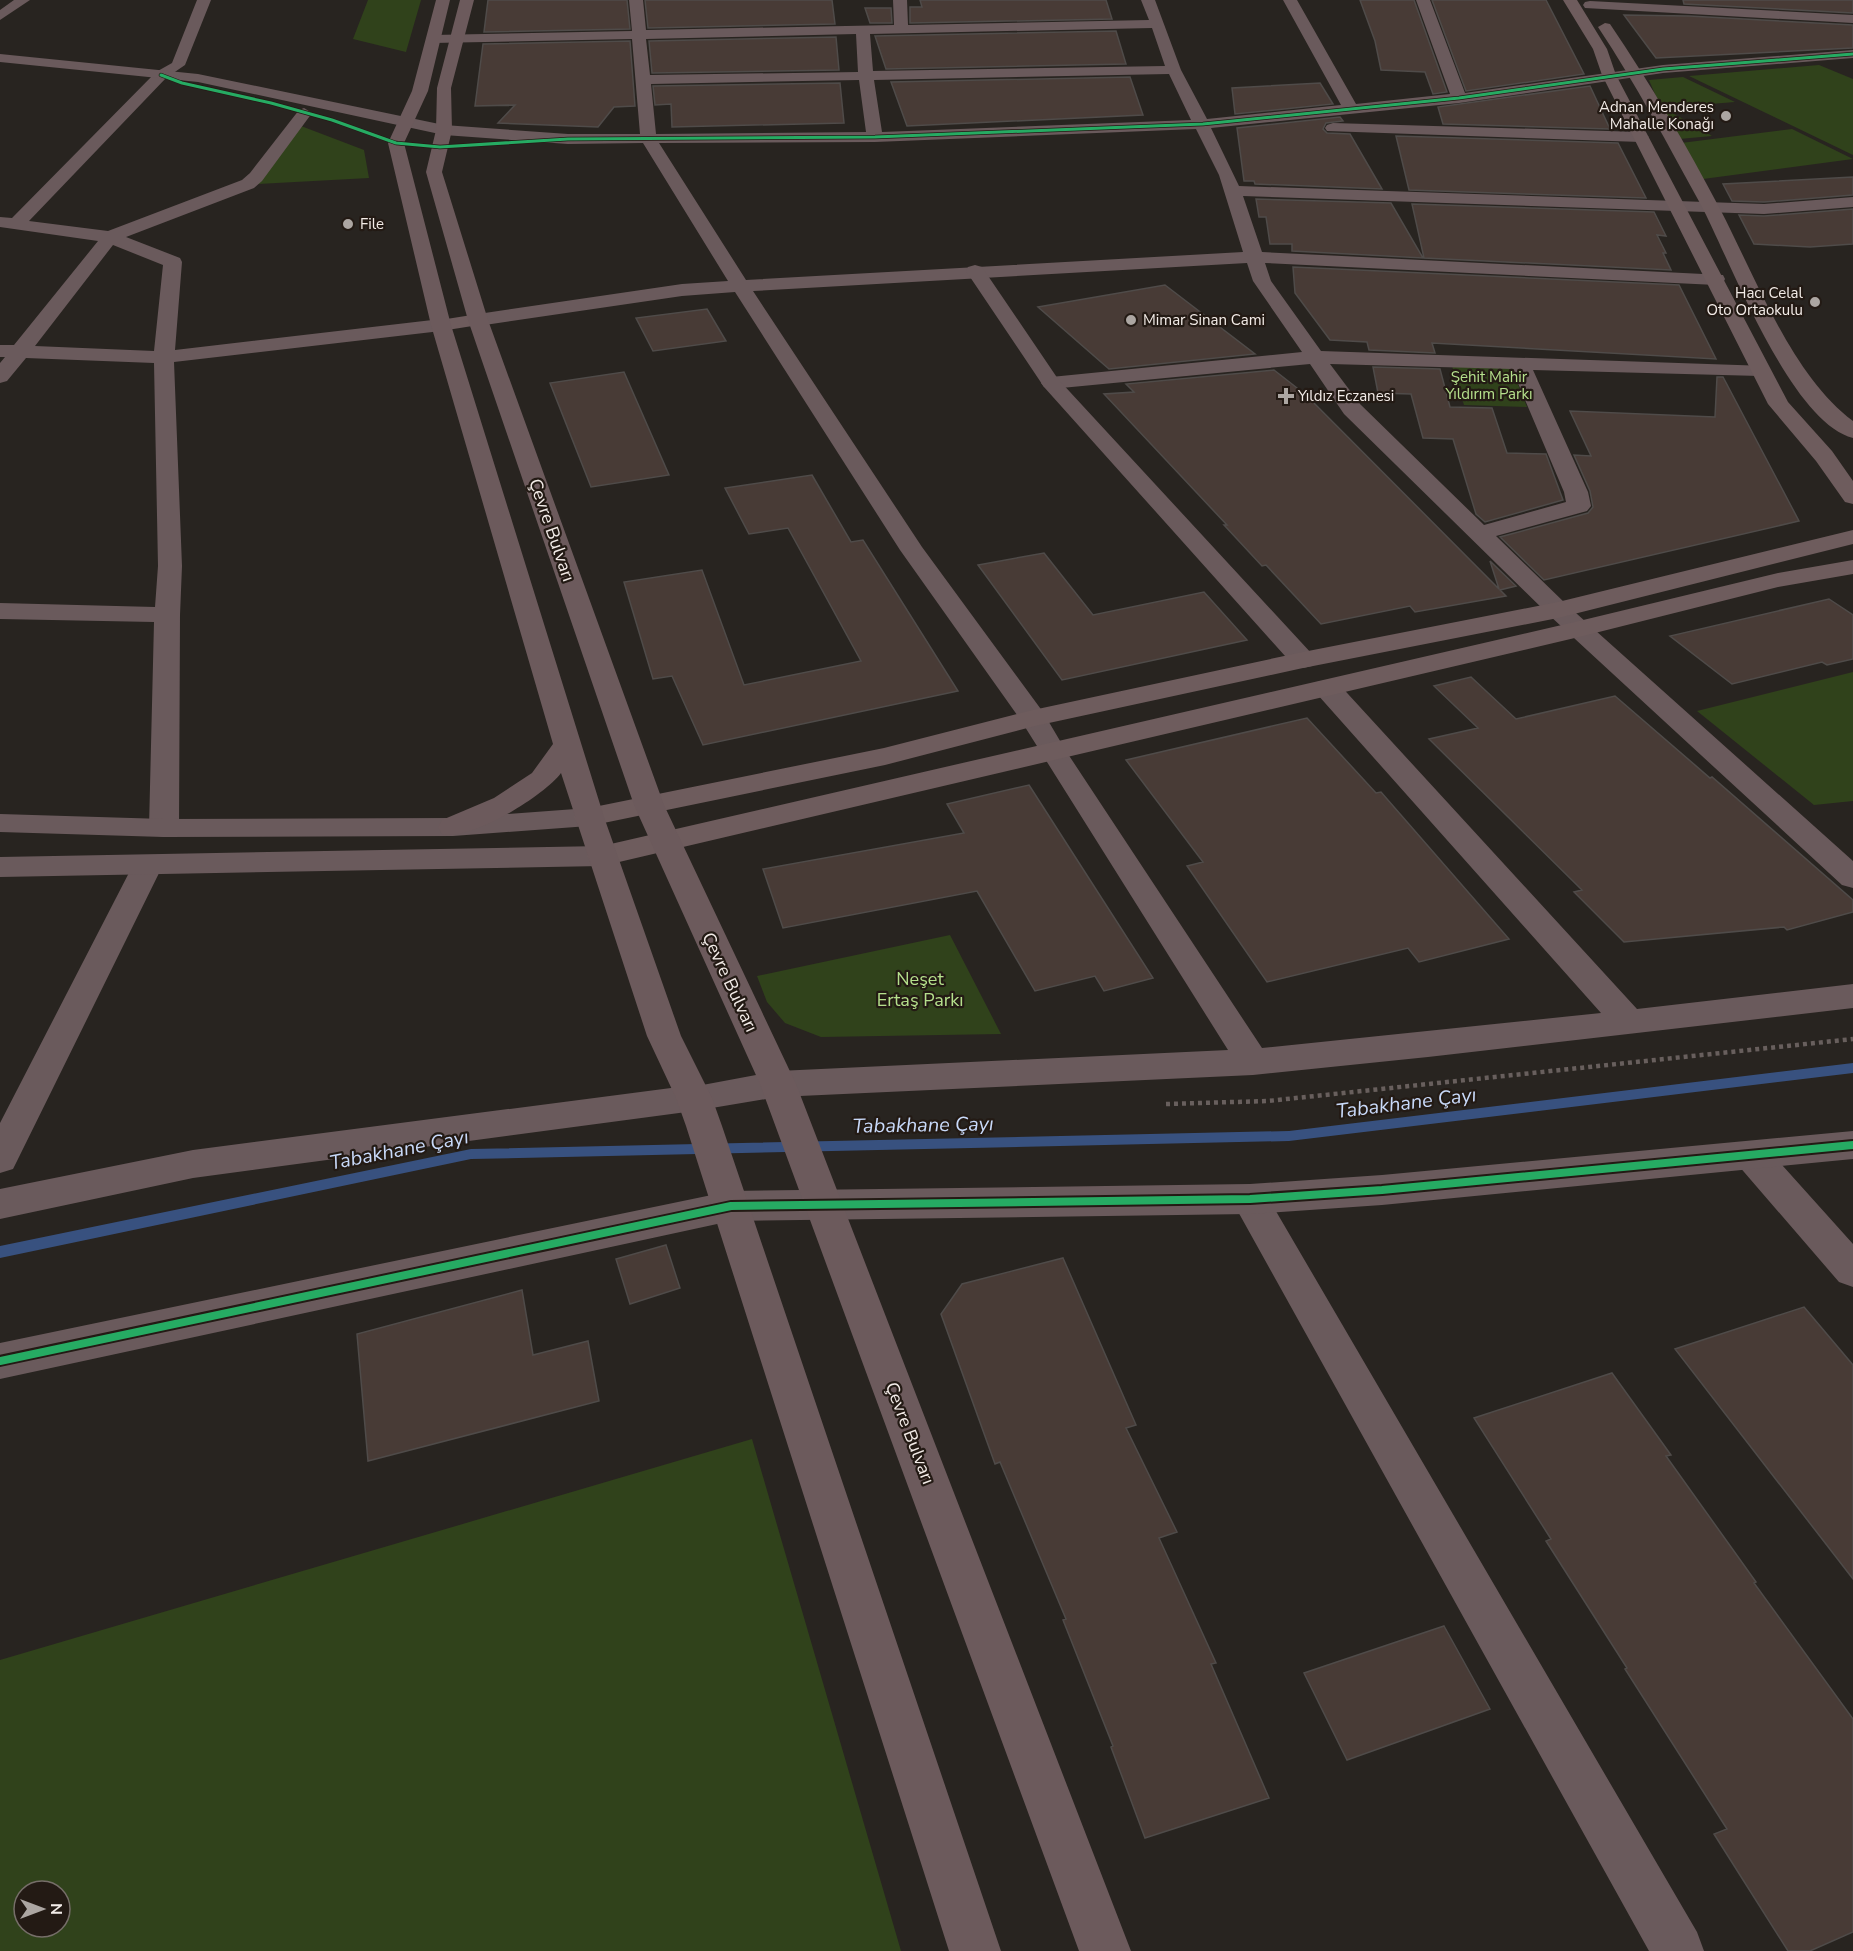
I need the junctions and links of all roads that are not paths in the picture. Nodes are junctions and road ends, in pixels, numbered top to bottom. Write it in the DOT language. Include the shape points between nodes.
graph roads {
  1 [pos="23,0"];
  2 [pos="204,0"];
  3 [pos="443,0"];
  4 [pos="467,0"];
  5 [pos="636,0"];
  6 [pos="900,0"];
  7 [pos="1148,0"];
  8 [pos="1290,0"];
  9 [pos="1423,0"];
  10 [pos="1570,0"];
  11 [pos="1589,2"];
  12 [pos="0,16"];
  13 [pos="1853,19"];
  14 [pos="1158,24"];
  15 [pos="863,29"];
  16 [pos="901,29"];
  17 [pos="640,35"];
  18 [pos="458,38"];
  19 [pos="433,39"];
  20 [pos="1853,54"];
  21 [pos="0,58"];
  22 [pos="1174,70"];
  23 [pos="1636,74"];
  24 [pos="160,75"];
  25 [pos="1609,75"];
  26 [pos="866,78"];
  27 [pos="644,80"];
  28 [pos="1459,98"];
  29 [pos="1351,109"];
  30 [pos="304,113"];
  31 [pos="1203,124"];
  32 [pos="401,133"];
  33 [pos="875,137"];
  34 [pos="1641,137"];
  35 [pos="442,138"];
  36 [pos="648,138"];
  37 [pos="1232,191"];
  38 [pos="1853,202"];
  39 [pos="1679,206"];
  40 [pos="1711,208"];
  41 [pos="8,223"];
  42 [pos="110,237"];
  43 [pos="1254,257"];
  44 [pos="975,272"];
  45 [pos="1716,279"];
  46 [pos="741,286"];
  47 [pos="478,320"];
  48 [pos="441,325"];
  49 [pos="0,351"];
  50 [pos="21,352"];
  51 [pos="164,357"];
  52 [pos="1316,357"];
  53 [pos="1520,363"];
  54 [pos="1760,369"];
  55 [pos="0,377"];
  56 [pos="1051,383"];
  57 [pos="1853,431"];
  58 [pos="1853,497"];
  59 [pos="1481,533"];
  60 [pos="1853,537"];
  61 [pos="1853,567"];
  62 [pos="1558,610"];
  63 [pos="0,611"];
  64 [pos="167,615"];
  65 [pos="1578,629"];
  66 [pos="1303,660"];
  67 [pos="1327,688"];
  68 [pos="1033,718"];
  69 [pos="567,745"];
  70 [pos="1052,751"];
  71 [pos="649,805"];
  72 [pos="589,817"];
  73 [pos="0,823"];
  74 [pos="453,827"];
  75 [pos="164,828"];
  76 [pos="663,840"];
  77 [pos="602,856"];
  78 [pos="148,865"];
  79 [pos="0,867"];
  80 [pos="1853,878"];
  81 [pos="1853,996"];
  82 [pos="1629,1022"];
  83 [pos="1253,1062"];
  84 [pos="778,1084"];
  85 [pos="699,1112"];
  86 [pos="1853,1145"];
  87 [pos="1751,1155"];
  88 [pos="0,1159"];
  89 [pos="816,1187"];
  90 [pos="725,1189"];
  91 [pos="1250,1200"];
  92 [pos="0,1204"];
  93 [pos="1853,1271"];
  94 [pos="0,1361"];
  95 [pos="975,1951"];
  96 [pos="1106,1951"];
  97 [pos="1678,1951"];
  1 -- 12 [label="street"];
  2 -- 24 [label="street" via="178,65"];
  3 -- 19 [label="main road"];
  4 -- 18 [label="main road, Çevre Bulvarı"];
  5 -- 17 [label="street"];
  6 -- 16 [label="street"];
  7 -- 14 [label="street"];
  8 -- 29 [label="street"];
  9 -- 28 [label="street"];
  10 -- 25 [label="main road" via="1600,49"];
  11 -- 13 [label="street"];
  11 -- 23 [label="main road"];
  14 -- 16 [label="street"];
  14 -- 22 [label="street"];
  15 -- 16 [label="street"];
  15 -- 17 [label="street"];
  15 -- 26 [label="street"];
  17 -- 18 [label="street"];
  17 -- 27 [label="street"];
  18 -- 19 [label="street"];
  18 -- 35 [label="main road, Çevre Bulvarı" via="444,88"];
  19 -- 32 [label="main road" via="420,91"];
  20 -- 23 [label="street"];
  21 -- 24 [label="street"];
  22 -- 26 [label="street"];
  22 -- 31 [label="street"];
  23 -- 25 [label="street"];
  23 -- 40 [label="main road"];
  24 -- 30 [label="street"];
  24 -- 32 [label="street" via="198,78"];
  24 -- 41 [label="street"];
  25 -- 28 [label="street"];
  25 -- 34 [label="main road"];
  26 -- 27 [label="street"];
  26 -- 33 [label="street"];
  27 -- 36 [label="street"];
  28 -- 29 [label="street"];
  29 -- 31 [label="street"];
  30 -- 32 [label="street"];
  30 -- 42 [label="street" via="248,184"];
  31 -- 33 [label="street"];
  31 -- 34 [label="street"];
  31 -- 37 [label="street"];
  32 -- 35 [label="street"];
  32 -- 48 [label="main road"];
  33 -- 36 [label="street"];
  34 -- 39 [label="main road"];
  35 -- 36 [label="street"];
  35 -- 47 [label="main road, Çevre Bulvarı" via="434,171"];
  36 -- 46 [label="street"];
  37 -- 39 [label="street"];
  37 -- 43 [label="street"];
  38 -- 40 [label="street" via="1764,209"];
  39 -- 40 [label="street"];
  39 -- 45 [label="main road"];
  40 -- 57 [label="main road" via="1794,369 1826,411"];
  41 -- 42 [label="street"];
  42 -- 50 [label="street"];
  42 -- 51 [label="street" via="173,262"];
  43 -- 44 [label="street"];
  43 -- 45 [label="street"];
  43 -- 52 [label="street" via="1262,280"];
  44 -- 46 [label="street"];
  44 -- 56 [label="street"];
  45 -- 54 [label="main road"];
  46 -- 47 [label="street" via="682,290"];
  46 -- 68 [label="street" via="912,550"];
  47 -- 48 [label="main road"];
  47 -- 71 [label="main road, Çevre Bulvarı"];
  48 -- 51 [label="street"];
  48 -- 69 [label="main road"];
  49 -- 50 [label="street"];
  50 -- 51 [label="street"];
  50 -- 55 [label="street"];
  51 -- 64 [label="street" via="170,566"];
  52 -- 53 [label="street"];
  52 -- 56 [label="street"];
  52 -- 59 [label="street" via="1352,409"];
  53 -- 54 [label="street"];
  53 -- 59 [label="street" via="1579,506"];
  54 -- 58 [label="main road" via="1779,404"];
  56 -- 66 [label="street"];
  59 -- 62 [label="street"];
  60 -- 62 [label="main road"];
  61 -- 65 [label="main road" via="1778,580"];
  62 -- 65 [label="street"];
  62 -- 66 [label="main road"];
  63 -- 64 [label="street"];
  64 -- 75 [label="street"];
  65 -- 67 [label="main road"];
  65 -- 80 [label="street"];
  66 -- 67 [label="main road"];
  66 -- 68 [label="main road"];
  67 -- 70 [label="main road"];
  67 -- 82 [label="street"];
  68 -- 70 [label="street"];
  68 -- 71 [label="main road" via="885,756"];
  69 -- 72 [label="main road"];
  69 -- 74 [label="main road" via="542,779 504,804"];
  70 -- 76 [label="main road"];
  70 -- 83 [label="street"];
  71 -- 72 [label="main road"];
  71 -- 76 [label="main road, Çevre Bulvarı"];
  72 -- 74 [label="street"];
  72 -- 77 [label="main road"];
  73 -- 75 [label="street"];
  74 -- 75 [label="street"];
  75 -- 78 [label="street"];
  76 -- 77 [label="main road"];
  76 -- 84 [label="main road, Çevre Bulvarı"];
  77 -- 78 [label="street"];
  77 -- 85 [label="main road" via="664,1036"];
  78 -- 79 [label="street"];
  78 -- 88 [label="street"];
  81 -- 82 [label="street"];
  82 -- 83 [label="street"];
  83 -- 84 [label="street"];
  84 -- 85 [label="street"];
  84 -- 89 [label="main road, Çevre Bulvarı"];
  85 -- 90 [label="main road"];
  85 -- 92 [label="street" via="193,1164"];
  86 -- 87 [label="street"];
  87 -- 91 [label="street"];
  87 -- 93 [label="street"];
  89 -- 90 [label="street"];
  89 -- 91 [label="street"];
  89 -- 96 [label="main road, Çevre Bulvarı"];
  90 -- 94 [label="street"];
  90 -- 95 [label="main road"];
  91 -- 97 [label="street"];
}
